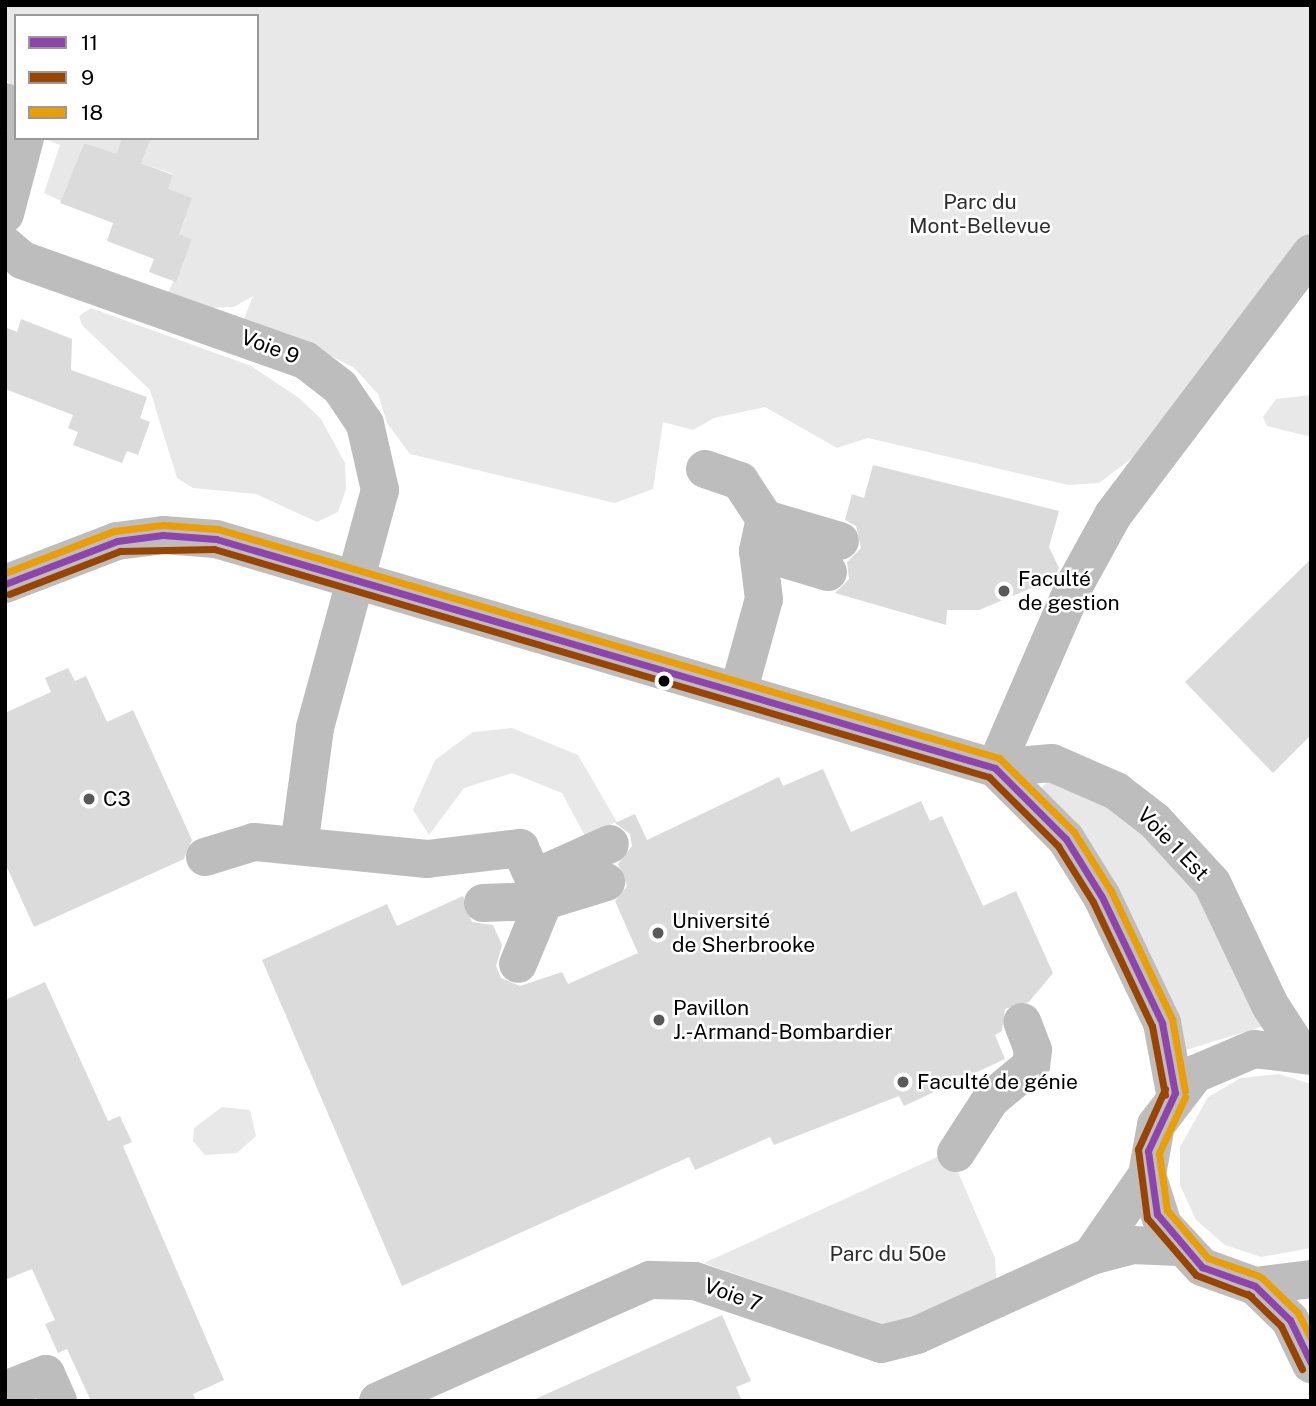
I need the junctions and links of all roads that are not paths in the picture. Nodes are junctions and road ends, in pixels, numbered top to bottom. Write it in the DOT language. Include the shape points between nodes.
graph roads {
  1 [pos="25,140"];
  2 [pos="6,235"];
  3 [pos="1311,253"];
  4 [pos="705,469"];
  5 [pos="762,535"];
  6 [pos="834,557"];
  7 [pos="357,578"];
  8 [pos="5,584"];
  9 [pos="739,689"];
  10 [pos="995,768"];
  11 [pos="610,844"];
  12 [pos="299,846"];
  13 [pos="205,857"];
  14 [pos="606,882"];
  15 [pos="539,889"];
  16 [pos="483,903"];
  17 [pos="518,964"];
  18 [pos="1022,1022"];
  19 [pos="1306,1054"];
  20 [pos="1175,1093"];
  21 [pos="956,1153"];
  22 [pos="1147,1175"];
  23 [pos="1178,1247"];
  24 [pos="1091,1256"];
  25 [pos="1311,1279"];
  26 [pos="1255,1286"];
  27 [pos="1311,1364"];
  28 [pos="5,1390"];
  29 [pos="58,1401"];
  30 [pos="378,1401"];
  1 -- 2 [label="lane, Voie 9"];
  2 -- 7 [label="lane, Voie 9" via="22,260 291,353 330,377 358,410 378,462 377,505"];
  3 -- 10 [label="lane" via="1113,515 1074,586"];
  4 -- 5 [label="lane" via="740,481"];
  5 -- 6 [label="lane"];
  5 -- 9 [label="lane" via="764,599"];
  7 -- 8 [label="lane" via="254,547 163,535 105,544"];
  7 -- 9 [label="lane"];
  7 -- 12 [label="lane, Voie 9" via="315,728"];
  9 -- 10 [label="lane"];
  10 -- 19 [label="lane, Voie 1 Est" via="1052,763 1115,791 1155,821 1212,884 1270,1005"];
  10 -- 20 [label="lane" via="1066,839 1102,897 1162,1023"];
  11 -- 15 [label="lane"];
  12 -- 13 [label="lane" via="246,843"];
  12 -- 15 [label="lane" via="427,859 520,848"];
  14 -- 15 [label="lane"];
  15 -- 16 [label="lane"];
  15 -- 17 [label="lane"];
  18 -- 21 [label="lane" via="1033,1050 1031,1066 991,1099"];
  19 -- 20 [label="lane" via="1268,1048 1228,1056"];
  20 -- 22 [label="lane" via="1151,1138"];
  22 -- 23 [label="lane" via="1157,1214"];
  22 -- 24 [label="lane"];
  23 -- 24 [label="lane, Voie 7" via="1133,1245"];
  23 -- 26 [label="lane" via="1220,1277"];
  24 -- 30 [label="lane, Voie 7" via="892,1343 850,1338 695,1281 668,1278 617,1290"];
  25 -- 26 [label="lane"];
  26 -- 27 [label="lane" via="1290,1320"];
  28 -- 29 [label="lane" via="46,1374"];
}
